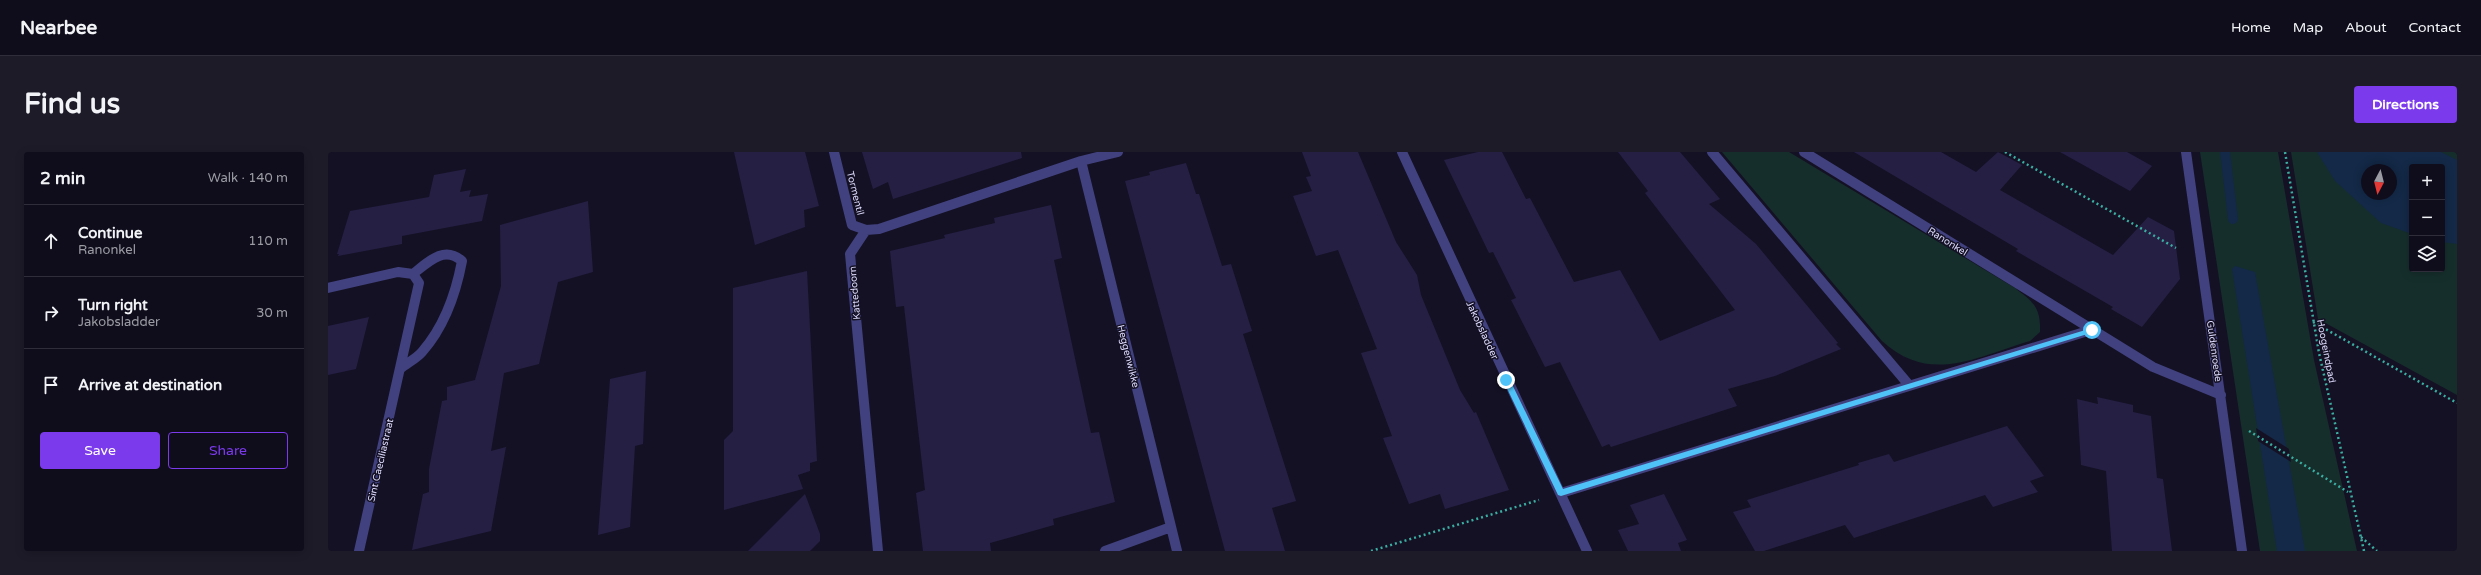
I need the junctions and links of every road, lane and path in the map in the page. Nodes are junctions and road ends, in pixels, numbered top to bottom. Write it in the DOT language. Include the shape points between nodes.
graph roads {
  1 [pos="834,152"];
  2 [pos="1118,152"];
  3 [pos="1402,152"];
  4 [pos="1712,152"];
  5 [pos="1804,152"];
  6 [pos="2005,152"];
  7 [pos="2186,152"];
  8 [pos="2285,152"];
  9 [pos="1081,162"];
  10 [pos="866,230"];
  11 [pos="2202,256"];
  12 [pos="413,274"];
  13 [pos="328,288"];
  14 [pos="2313,322"];
  15 [pos="2092,330"];
  16 [pos="400,369"];
  17 [pos="1909,385"];
  18 [pos="2221,395"];
  19 [pos="2457,403"];
  20 [pos="2224,416"];
  21 [pos="2349,492"];
  22 [pos="1561,493"];
  23 [pos="1171,527"];
  24 [pos="2361,537"];
  25 [pos="359,551"];
  26 [pos="878,551"];
  27 [pos="1105,551"];
  28 [pos="1177,551"];
  29 [pos="1371,551"];
  30 [pos="1587,551"];
  31 [pos="2242,551"];
  32 [pos="2364,551"];
  33 [pos="2377,551"];
  1 -- 10 [label="street, Tormentil" via="852,225"];
  2 -- 9 [label="street"];
  3 -- 22 [label="street, Jakobsladder" via="1506,380"];
  4 -- 17 [label="street"];
  5 -- 15 [label="street, Ranonkel"];
  6 -- 11 [label="path" via="2176,248"];
  7 -- 11 [label="street, Guldenroede"];
  8 -- 14 [label="path, Hoogeindpad" via="2299,251"];
  9 -- 10 [label="street" via="879,229"];
  9 -- 23 [label="street, Heggenwikke"];
  10 -- 26 [label="street, Kattedoorn" via="850,254"];
  11 -- 18 [label="street, Guldenroede"];
  12 -- 13 [label="street" via="398,272"];
  12 -- 16 [label="street, Sint Caeciliastraat" via="420,283"];
  12 -- 16 [label="street" via="434,257 450,253 457,254 462,261 456,290 441,322 422,352"];
  14 -- 19 [label="path"];
  14 -- 21 [label="path, Hoogeindpad"];
  15 -- 17 [label="street"];
  15 -- 18 [label="street, Ranonkel" via="2153,367"];
  16 -- 25 [label="street, Sint Caeciliastraat"];
  17 -- 22 [label="street"];
  18 -- 20 [label="street, Guldenroede"];
  20 -- 21 [label="path"];
  20 -- 31 [label="street, Guldenroede"];
  21 -- 24 [label="path, Hoogeindpad"];
  22 -- 29 [label="path"];
  22 -- 30 [label="street, Jakobsladder"];
  23 -- 27 [label="street"];
  23 -- 28 [label="street, Heggenwikke"];
  24 -- 32 [label="path, Hoogeindpad"];
  24 -- 33 [label="path"];
}
